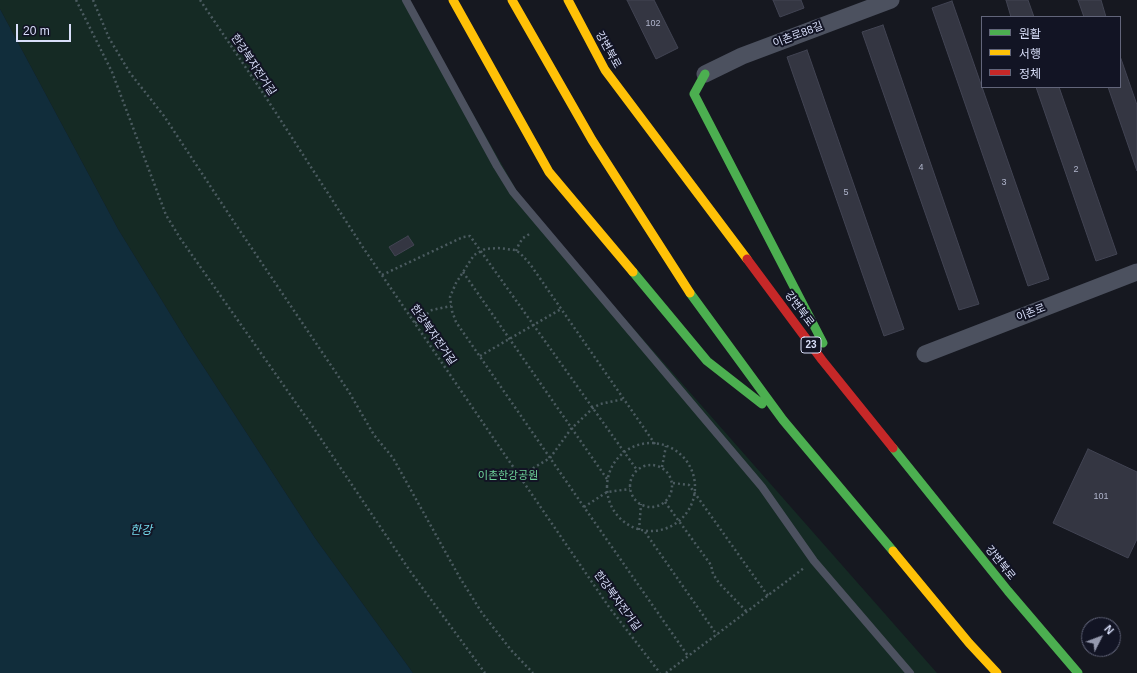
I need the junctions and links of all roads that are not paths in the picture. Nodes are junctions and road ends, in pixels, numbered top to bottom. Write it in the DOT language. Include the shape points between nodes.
graph roads {
  1 [pos="406,0"];
  2 [pos="453,0"];
  3 [pos="512,0"];
  4 [pos="568,0"];
  5 [pos="891,0"];
  6 [pos="705,74"];
  7 [pos="1137,272"];
  8 [pos="926,354"];
  9 [pos="849,394"];
  10 [pos="783,420"];
  11 [pos="910,673"];
  12 [pos="998,673"];
  13 [pos="1078,673"];
  1 -- 11 [label="lane" via="513,192 762,487 814,561"];
  2 -- 10 [label="highway" via="549,172 707,362"];
  3 -- 10 [label="highway" via="592,140 686,287"];
  4 -- 9 [label="highway, 강변북로 / 23" via="605,70"];
  5 -- 6 [label="street, 이촌로88길" via="742,56"];
  6 -- 9 [label="highway" via="694,94"];
  7 -- 8 [label="street, 이촌로"];
  9 -- 13 [label="highway, 강변북로 / 23" via="1008,591"];
  10 -- 12 [label="highway" via="964,637"];
}
